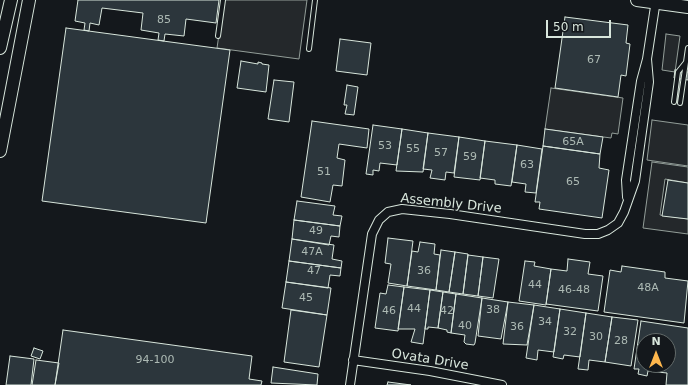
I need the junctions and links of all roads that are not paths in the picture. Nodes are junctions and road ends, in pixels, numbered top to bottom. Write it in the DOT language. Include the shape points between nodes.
graph roads {
  1 [pos="11,0"];
  2 [pos="29,0"];
  3 [pos="223,0"];
  4 [pos="315,0"];
  5 [pos="637,0"];
  6 [pos="656,1"];
  7 [pos="688,7"];
  8 [pos="218,36"];
  9 [pos="0,48"];
  10 [pos="688,48"];
  11 [pos="309,49"];
  12 [pos="686,62"];
  13 [pos="674,102"];
  14 [pos="680,103"];
  15 [pos="0,151"];
  16 [pos="353,360"];
  17 [pos="350,385"];
  18 [pos="502,385"];
  1 -- 9 [label="main road"];
  2 -- 15 [label="main road"];
  3 -- 8 [label="lane"];
  4 -- 11 [label="lane"];
  5 -- 6 [label="main road"];
  6 -- 7 [label="main road"];
  6 -- 16 [label="street, Assembly Drive" via="647,59 649,82 635,182 621,218 603,233 592,235 450,214 402,209 388,212 376,224 372,234"];
  10 -- 12 [label="lane"];
  12 -- 13 [label="lane" via="678,72"];
  12 -- 14 [label="lane"];
  16 -- 17 [label="street, Assembly Drive"];
  16 -- 18 [label="street, Ovata Drive"];
}
